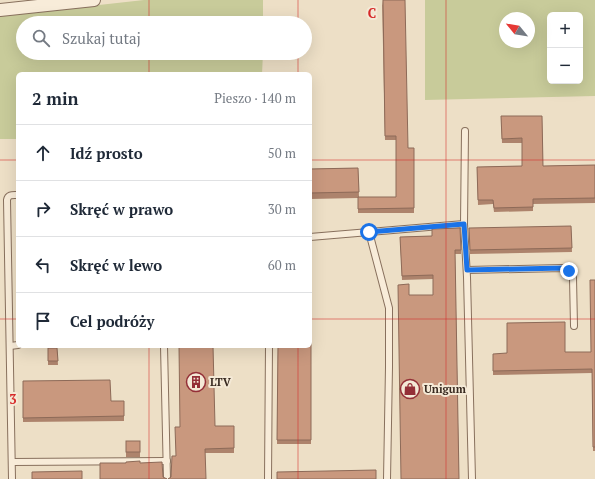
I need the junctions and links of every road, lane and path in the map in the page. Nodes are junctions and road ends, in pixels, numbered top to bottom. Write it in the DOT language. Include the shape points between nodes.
graph roads {
  1 [pos="94,0"];
  2 [pos="0,10"];
  3 [pos="465,131"];
  4 [pos="16,195"];
  5 [pos="464,224"];
  6 [pos="369,232"];
  7 [pos="312,237"];
  8 [pos="467,270"];
  9 [pos="574,326"];
  10 [pos="16,345"];
  11 [pos="10,346"];
  12 [pos="164,348"];
  13 [pos="269,348"];
  14 [pos="167,461"];
  15 [pos="12,462"];
  16 [pos="12,479"];
  17 [pos="167,479"];
  18 [pos="268,479"];
  19 [pos="387,479"];
  20 [pos="472,479"];
  1 -- 2 [label="street"];
  3 -- 5 [label="lane"];
  4 -- 11 [label="lane" via="8,196 7,200"];
  5 -- 6 [label="lane"];
  5 -- 8 [label="lane"];
  6 -- 7 [label="lane"];
  6 -- 19 [label="lane" via="389,308"];
  8 -- 9 [label="lane" via="566,269 573,278"];
  8 -- 20 [label="lane"];
  10 -- 11 [label="lane"];
  11 -- 15 [label="lane"];
  12 -- 14 [label="lane"];
  13 -- 18 [label="lane"];
  14 -- 15 [label="lane"];
  14 -- 17 [label="lane"];
  15 -- 16 [label="lane"];
}
